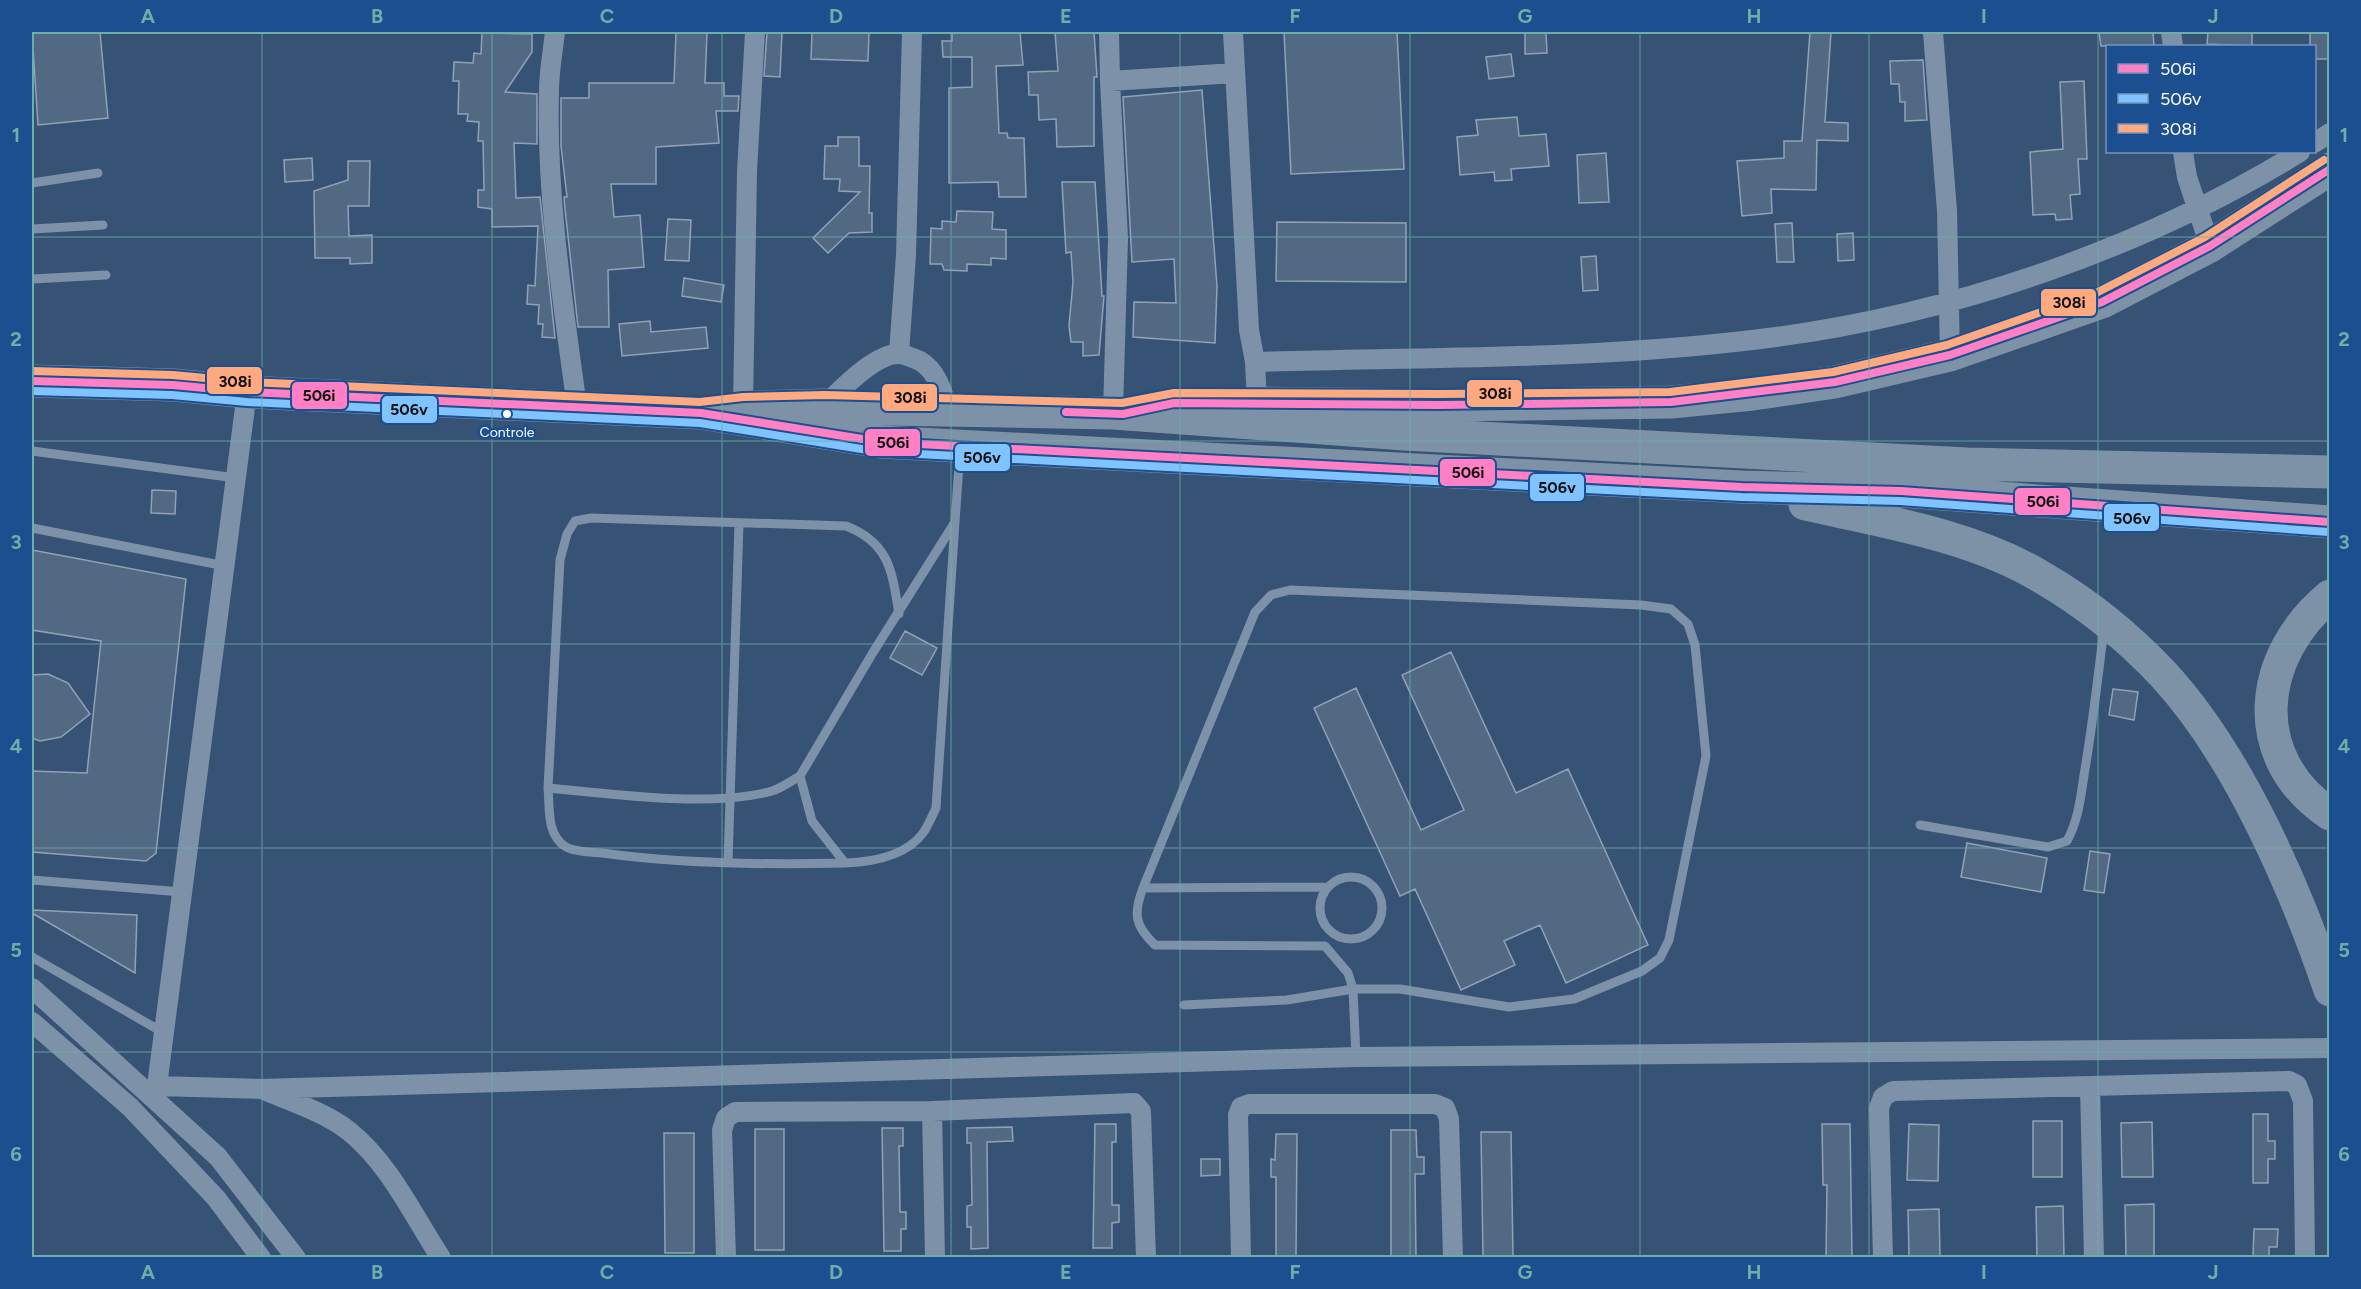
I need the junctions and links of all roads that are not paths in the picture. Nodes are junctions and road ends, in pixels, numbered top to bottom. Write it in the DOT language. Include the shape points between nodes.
graph roads {
  1 [pos="555,32"];
  2 [pos="754,32"];
  3 [pos="912,32"];
  4 [pos="1109,32"];
  5 [pos="1233,32"];
  6 [pos="1933,32"];
  7 [pos="1235,73"];
  8 [pos="1110,81"];
  9 [pos="2330,133"];
  10 [pos="2316,142"];
  11 [pos="2182,153"];
  12 [pos="2298,153"];
  13 [pos="2330,170"];
  14 [pos="98,173"];
  15 [pos="32,183"];
  16 [pos="2196,208"];
  17 [pos="103,225"];
  18 [pos="32,229"];
  19 [pos="2210,246"];
  20 [pos="106,275"];
  21 [pos="32,279"];
  22 [pos="1949,304"];
  23 [pos="899,353"];
  24 [pos="1950,355"];
  25 [pos="1255,362"];
  26 [pos="32,381"];
  27 [pos="247,392"];
  28 [pos="1257,403"];
  29 [pos="825,405"];
  30 [pos="743,407"];
  31 [pos="577,408"];
  32 [pos="946,410"];
  33 [pos="701,413"];
  34 [pos="1118,413"];
  35 [pos="960,446"];
  36 [pos="32,451"];
  37 [pos="2330,472"];
  38 [pos="236,478"];
  39 [pos="1742,487"];
  40 [pos="955,522"];
  41 [pos="2330,522"];
  42 [pos="739,524"];
  43 [pos="32,528"];
  44 [pos="225,566"];
  45 [pos="2330,596"];
  46 [pos="898,614"];
  47 [pos="2105,621"];
  48 [pos="800,776"];
  49 [pos="548,788"];
  50 [pos="731,799"];
  51 [pos="2330,814"];
  52 [pos="1920,825"];
  53 [pos="728,862"];
  54 [pos="845,862"];
  55 [pos="32,880"];
  56 [pos="1327,887"];
  57 [pos="1143,888"];
  58 [pos="182,892"];
  59 [pos="1333,934"];
  60 [pos="1325,946"];
  61 [pos="32,957"];
  62 [pos="32,988"];
  63 [pos="1353,989"];
  64 [pos="2330,990"];
  65 [pos="1184,1005"];
  66 [pos="32,1022"];
  67 [pos="164,1033"];
  68 [pos="2330,1048"];
  69 [pos="1356,1057"];
  70 [pos="2090,1087"];
  71 [pos="261,1089"];
  72 [pos="155,1091"];
  73 [pos="932,1111"];
  74 [pos="261,1257"];
  75 [pos="296,1257"];
  76 [pos="441,1257"];
  77 [pos="726,1257"];
  78 [pos="935,1257"];
  79 [pos="1146,1257"];
  80 [pos="1241,1257"];
  81 [pos="1453,1257"];
  82 [pos="1883,1257"];
  83 [pos="2094,1257"];
  84 [pos="2305,1257"];
  1 -- 31 [label="street" via="549,90 552,188"];
  2 -- 30 [label="street"];
  3 -- 23 [label="street" via="906,255"];
  4 -- 8 [label="street"];
  5 -- 7 [label="street"];
  6 -- 22 [label="street" via="1947,211"];
  7 -- 8 [label="street"];
  7 -- 25 [label="street" via="1249,330"];
  8 -- 34 [label="street" via="1118,238"];
  9 -- 10 [label="street"];
  11 -- 16 [label="street"];
  12 -- 16 [label="street" via="2247,184"];
  13 -- 19 [label="highway"];
  14 -- 15 [label="lane"];
  16 -- 19 [label="street"];
  16 -- 22 [label="street" via="2143,233"];
  17 -- 18 [label="lane"];
  19 -- 24 [label="highway" via="2102,302"];
  20 -- 21 [label="lane"];
  22 -- 24 [label="street"];
  22 -- 25 [label="street" via="1776,337 1624,350"];
  23 -- 29 [label="street" via="858,374"];
  23 -- 32 [label="street" via="920,360 931,370 943,391"];
  24 -- 28 [label="highway" via="1834,382 1671,402"];
  25 -- 28 [label="street"];
  26 -- 27 [label="highway" via="173,385"];
  27 -- 31 [label="highway"];
  27 -- 38 [label="street"];
  28 -- 34 [label="highway" via="1174,403"];
  29 -- 30 [label="highway"];
  29 -- 32 [label="highway"];
  30 -- 33 [label="highway"];
  31 -- 33 [label="highway"];
  32 -- 34 [label="highway"];
  33 -- 35 [label="highway" via="882,442"];
  34 -- 37 [label="highway" via="1405,434 1967,464"];
  35 -- 39 [label="highway"];
  35 -- 40 [label="lane"];
  36 -- 38 [label="lane"];
  38 -- 44 [label="street"];
  39 -- 41 [label="highway" via="1901,491"];
  39 -- 47 [label="highway" via="1893,521 1981,549 2042,577"];
  40 -- 46 [label="lane"];
  40 -- 54 [label="lane" via="936,808 922,835 897,852 871,862"];
  42 -- 46 [label="lane" via="846,526 865,534 876,543 892,569"];
  42 -- 49 [label="lane" via="591,518 575,521 560,560"];
  42 -- 50 [label="lane"];
  43 -- 44 [label="lane"];
  44 -- 58 [label="street"];
  45 -- 51 [label="highway" via="2295,631 2276,668 2270,702 2274,741 2292,778 2315,805"];
  46 -- 48 [label="lane"];
  47 -- 52 [label="lane" via="2079,804 2067,841 2048,847"];
  47 -- 64 [label="highway" via="2163,674 2223,758 2286,878"];
  48 -- 50 [label="lane" via="774,791"];
  48 -- 54 [label="lane" via="812,821"];
  49 -- 50 [label="lane"];
  49 -- 53 [label="lane" via="551,826 567,848 632,857"];
  50 -- 53 [label="lane"];
  53 -- 54 [label="lane"];
  55 -- 58 [label="lane"];
  56 -- 57 [label="lane"];
  56 -- 59 [label="lane" via="1319,912"];
  56 -- 59 [label="lane" via="1344,878 1363,879 1378,891 1383,910 1369,935 1351,940"];
  57 -- 60 [label="lane" via="1136,906 1138,924 1155,945"];
  57 -- 63 [label="lane" via="1255,612 1271,595 1290,590 1671,609 1688,624 1695,645 1706,756 1669,940 1660,958 1642,971 1574,999 1509,1007 1400,989"];
  58 -- 67 [label="street"];
  59 -- 60 [label="lane"];
  60 -- 63 [label="lane" via="1348,973"];
  61 -- 67 [label="lane"];
  62 -- 72 [label="street"];
  63 -- 65 [label="lane" via="1287,1000"];
  63 -- 69 [label="lane"];
  66 -- 74 [label="street" via="130,1107 216,1198"];
  67 -- 72 [label="street"];
  68 -- 69 [label="street"];
  69 -- 71 [label="street"];
  70 -- 82 [label="street" via="1893,1091 1883,1097 1879,1108"];
  70 -- 83 [label="street"];
  70 -- 84 [label="street" via="2289,1081 2297,1085 2303,1101"];
  71 -- 72 [label="street"];
  71 -- 76 [label="street" via="348,1130 376,1158"];
  72 -- 75 [label="street" via="218,1157"];
  73 -- 77 [label="street" via="735,1112 726,1118 722,1130"];
  73 -- 78 [label="street"];
  73 -- 79 [label="street" via="1138,1105 1142,1111"];
  80 -- 81 [label="street" via="1241,1107 1436,1104 1445,1108 1449,1119"];
}
